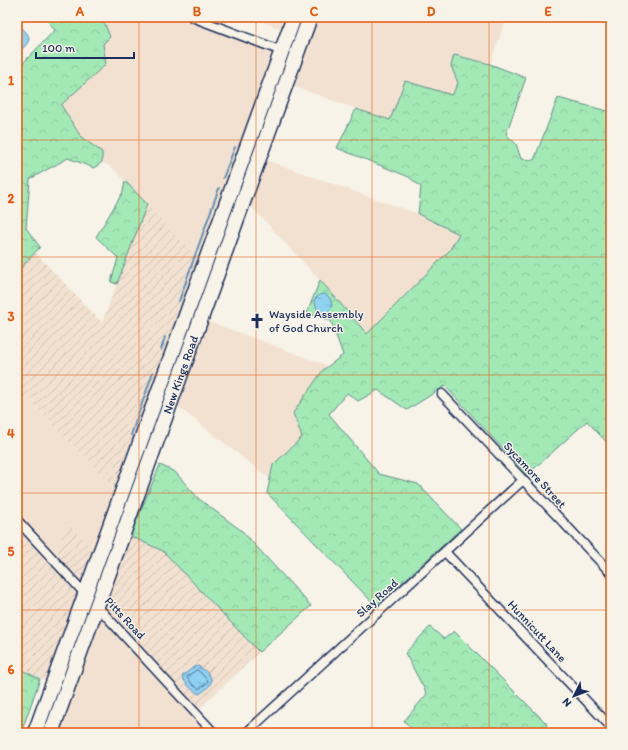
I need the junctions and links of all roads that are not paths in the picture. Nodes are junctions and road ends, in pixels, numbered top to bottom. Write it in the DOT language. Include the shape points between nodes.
graph roads {
  1 [pos="192,17"];
  2 [pos="294,17"];
  3 [pos="310,17"];
  4 [pos="282,51"];
  5 [pos="256,123"];
  6 [pos="270,128"];
  7 [pos="170,360"];
  8 [pos="184,365"];
  9 [pos="442,394"];
  10 [pos="523,480"];
  11 [pos="17,520"];
  12 [pos="445,552"];
  13 [pos="611,573"];
  14 [pos="85,594"];
  15 [pos="97,606"];
  16 [pos="611,727"];
  17 [pos="35,733"];
  18 [pos="51,733"];
  19 [pos="214,733"];
  20 [pos="246,733"];
  1 -- 4 [label="street"];
  2 -- 4 [label="highway, New Kings Road"];
  3 -- 6 [label="highway, New Kings Road"];
  4 -- 5 [label="highway, New Kings Road"];
  5 -- 6 [label="street"];
  5 -- 7 [label="highway, New Kings Road"];
  6 -- 8 [label="highway, New Kings Road"];
  7 -- 8 [label="street"];
  7 -- 14 [label="highway, New Kings Road"];
  8 -- 15 [label="highway, New Kings Road"];
  9 -- 10 [label="street, Sycamore Street"];
  10 -- 12 [label="street, Slay Road"];
  10 -- 13 [label="street, Sycamore Street"];
  11 -- 14 [label="street, Pitts Road"];
  12 -- 16 [label="street, Hunnicutt Lane"];
  12 -- 20 [label="street, Slay Road"];
  14 -- 15 [label="street, Pitts Road"];
  14 -- 17 [label="highway, New Kings Road"];
  15 -- 18 [label="highway, New Kings Road"];
  15 -- 19 [label="street, Pitts Road"];
}
